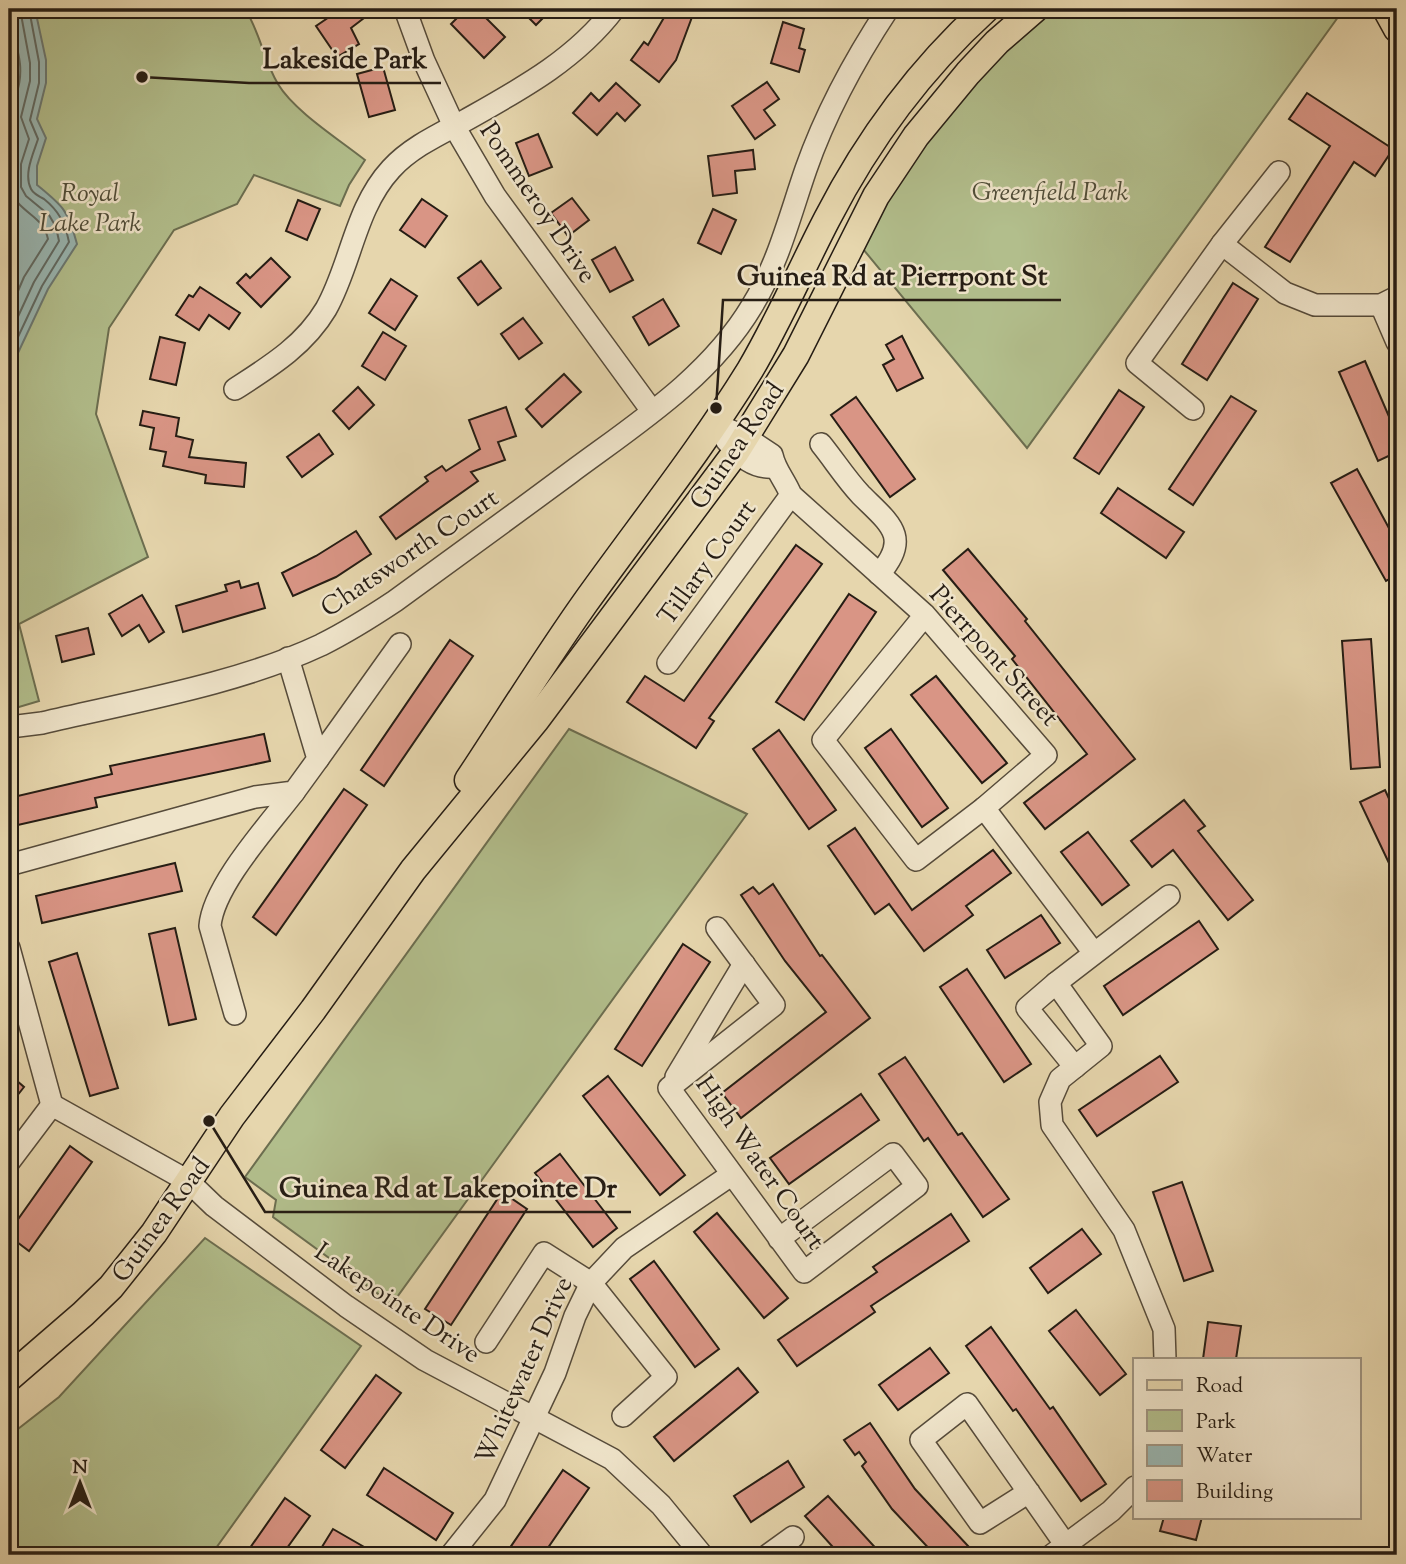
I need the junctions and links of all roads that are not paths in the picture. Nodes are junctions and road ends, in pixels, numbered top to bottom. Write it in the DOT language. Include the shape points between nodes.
graph roads {
  1 [pos="405,9"];
  2 [pos="614,9"];
  3 [pos="888,9"];
  4 [pos="986,9"];
  5 [pos="1035,9"];
  6 [pos="1386,9"];
  7 [pos="1397,29"];
  8 [pos="454,126"];
  9 [pos="1279,172"];
  10 [pos="1222,244"];
  11 [pos="1389,301"];
  12 [pos="1397,342"];
  13 [pos="234,389"];
  14 [pos="1193,409"];
  15 [pos="652,411"];
  16 [pos="715,424"];
  17 [pos="821,443"];
  18 [pos="740,444"];
  19 [pos="790,495"];
  20 [pos="879,574"];
  21 [pos="925,615"];
  22 [pos="400,644"];
  23 [pos="288,658"];
  24 [pos="668,663"];
  25 [pos="9,725"];
  26 [pos="318,759"];
  27 [pos="293,792"];
  28 [pos="984,808"];
  29 [pos="9,865"];
  30 [pos="413,870"];
  31 [pos="1170,896"];
  32 [pos="717,928"];
  33 [pos="9,948"];
  34 [pos="1094,953"];
  35 [pos="744,964"];
  36 [pos="1056,983"];
  37 [pos="235,1014"];
  38 [pos="1075,1067"];
  39 [pos="669,1088"];
  40 [pos="52,1105"];
  41 [pos="9,1162"];
  42 [pos="731,1175"];
  43 [pos="188,1181"];
  44 [pos="779,1239"];
  45 [pos="591,1283"];
  46 [pos="486,1342"];
  47 [pos="1166,1358"];
  48 [pos="9,1378"];
  49 [pos="624,1416"];
  50 [pos="534,1418"];
  51 [pos="1133,1489"];
  52 [pos="1029,1492"];
  53 [pos="793,1537"];
  54 [pos="1059,1549"];
  55 [pos="451,1555"];
  56 [pos="700,1555"];
  57 [pos="768,1555"];
  1 -- 8 [label="street, Pommeroy Drive"];
  2 -- 8 [label="street" via="553,69"];
  3 -- 15 [label="street" via="829,114 778,254 752,306 712,360"];
  4 -- 16 [label="main road, Guinea Road" via="944,51 867,149 768,339"];
  5 -- 18 [label="main road, Guinea Road" via="968,73 894,166 796,355"];
  6 -- 7 [label="main road"];
  8 -- 13 [label="street" via="389,171 367,206 333,294 302,341"];
  8 -- 15 [label="street, Pommeroy Drive" via="495,196"];
  9 -- 10 [label="street"];
  10 -- 11 [label="street" via="1285,293 1315,305"];
  10 -- 14 [label="street" via="1137,363"];
  11 -- 12 [label="street"];
  15 -- 23 [label="street, Chatsworth Court" via="396,601 357,626"];
  16 -- 18 [label="street, Pierrpont Street"];
  16 -- 30 [label="main road, Guinea Road" via="583,605"];
  17 -- 20 [label="street" via="897,538 891,560"];
  18 -- 19 [label="street, Pierrpont Street" via="760,469 775,467"];
  18 -- 30 [label="main road, Guinea Road" via="536,720"];
  19 -- 20 [label="street, Pierrpont Street"];
  19 -- 24 [label="street, Tillary Court"];
  20 -- 21 [label="street, Pierrpont Street"];
  21 -- 28 [label="street, Pierrpont Street" via="1046,755"];
  21 -- 28 [label="street" via="823,740 916,860"];
  22 -- 26 [label="street"];
  23 -- 25 [label="street, Chatsworth Court" via="233,677 67,717"];
  23 -- 26 [label="street"];
  26 -- 27 [label="street"];
  27 -- 29 [label="street" via="255,797"];
  27 -- 37 [label="street" via="228,880 211,913 210,926"];
  28 -- 34 [label="street"];
  30 -- 43 [label="main road, Guinea Road"];
  31 -- 34 [label="street"];
  32 -- 35 [label="street, High Water Court"];
  33 -- 40 [label="street"];
  34 -- 36 [label="street"];
  35 -- 39 [label="street"];
  35 -- 39 [label="street, High Water Court" via="774,1005"];
  36 -- 38 [label="street" via="1101,1046"];
  36 -- 38 [label="street" via="1027,1008"];
  38 -- 47 [label="street" via="1060,1079 1050,1102 1052,1125 1124,1230 1164,1329"];
  39 -- 42 [label="street, High Water Court"];
  40 -- 41 [label="street"];
  40 -- 43 [label="street, Lakepointe Drive"];
  42 -- 44 [label="street, High Water Court"];
  42 -- 45 [label="street, Whitewater Drive" via="624,1248"];
  43 -- 48 [label="main road, Guinea Road" via="111,1287"];
  43 -- 50 [label="street, Lakepointe Drive" via="214,1206 414,1353"];
  44 -- 44 [label="street, High Water Court" via="804,1272 917,1186 893,1154"];
  45 -- 46 [label="street" via="544,1253"];
  45 -- 49 [label="street" via="666,1377"];
  45 -- 50 [label="street, Whitewater Drive"];
  50 -- 55 [label="street, Whitewater Drive" via="495,1500"];
  50 -- 56 [label="street, Lakepointe Drive" via="612,1459 662,1505"];
  51 -- 54 [label="street"];
  52 -- 52 [label="street" via="967,1404 921,1440 980,1523"];
  52 -- 54 [label="street"];
  53 -- 57 [label="street"];
}
